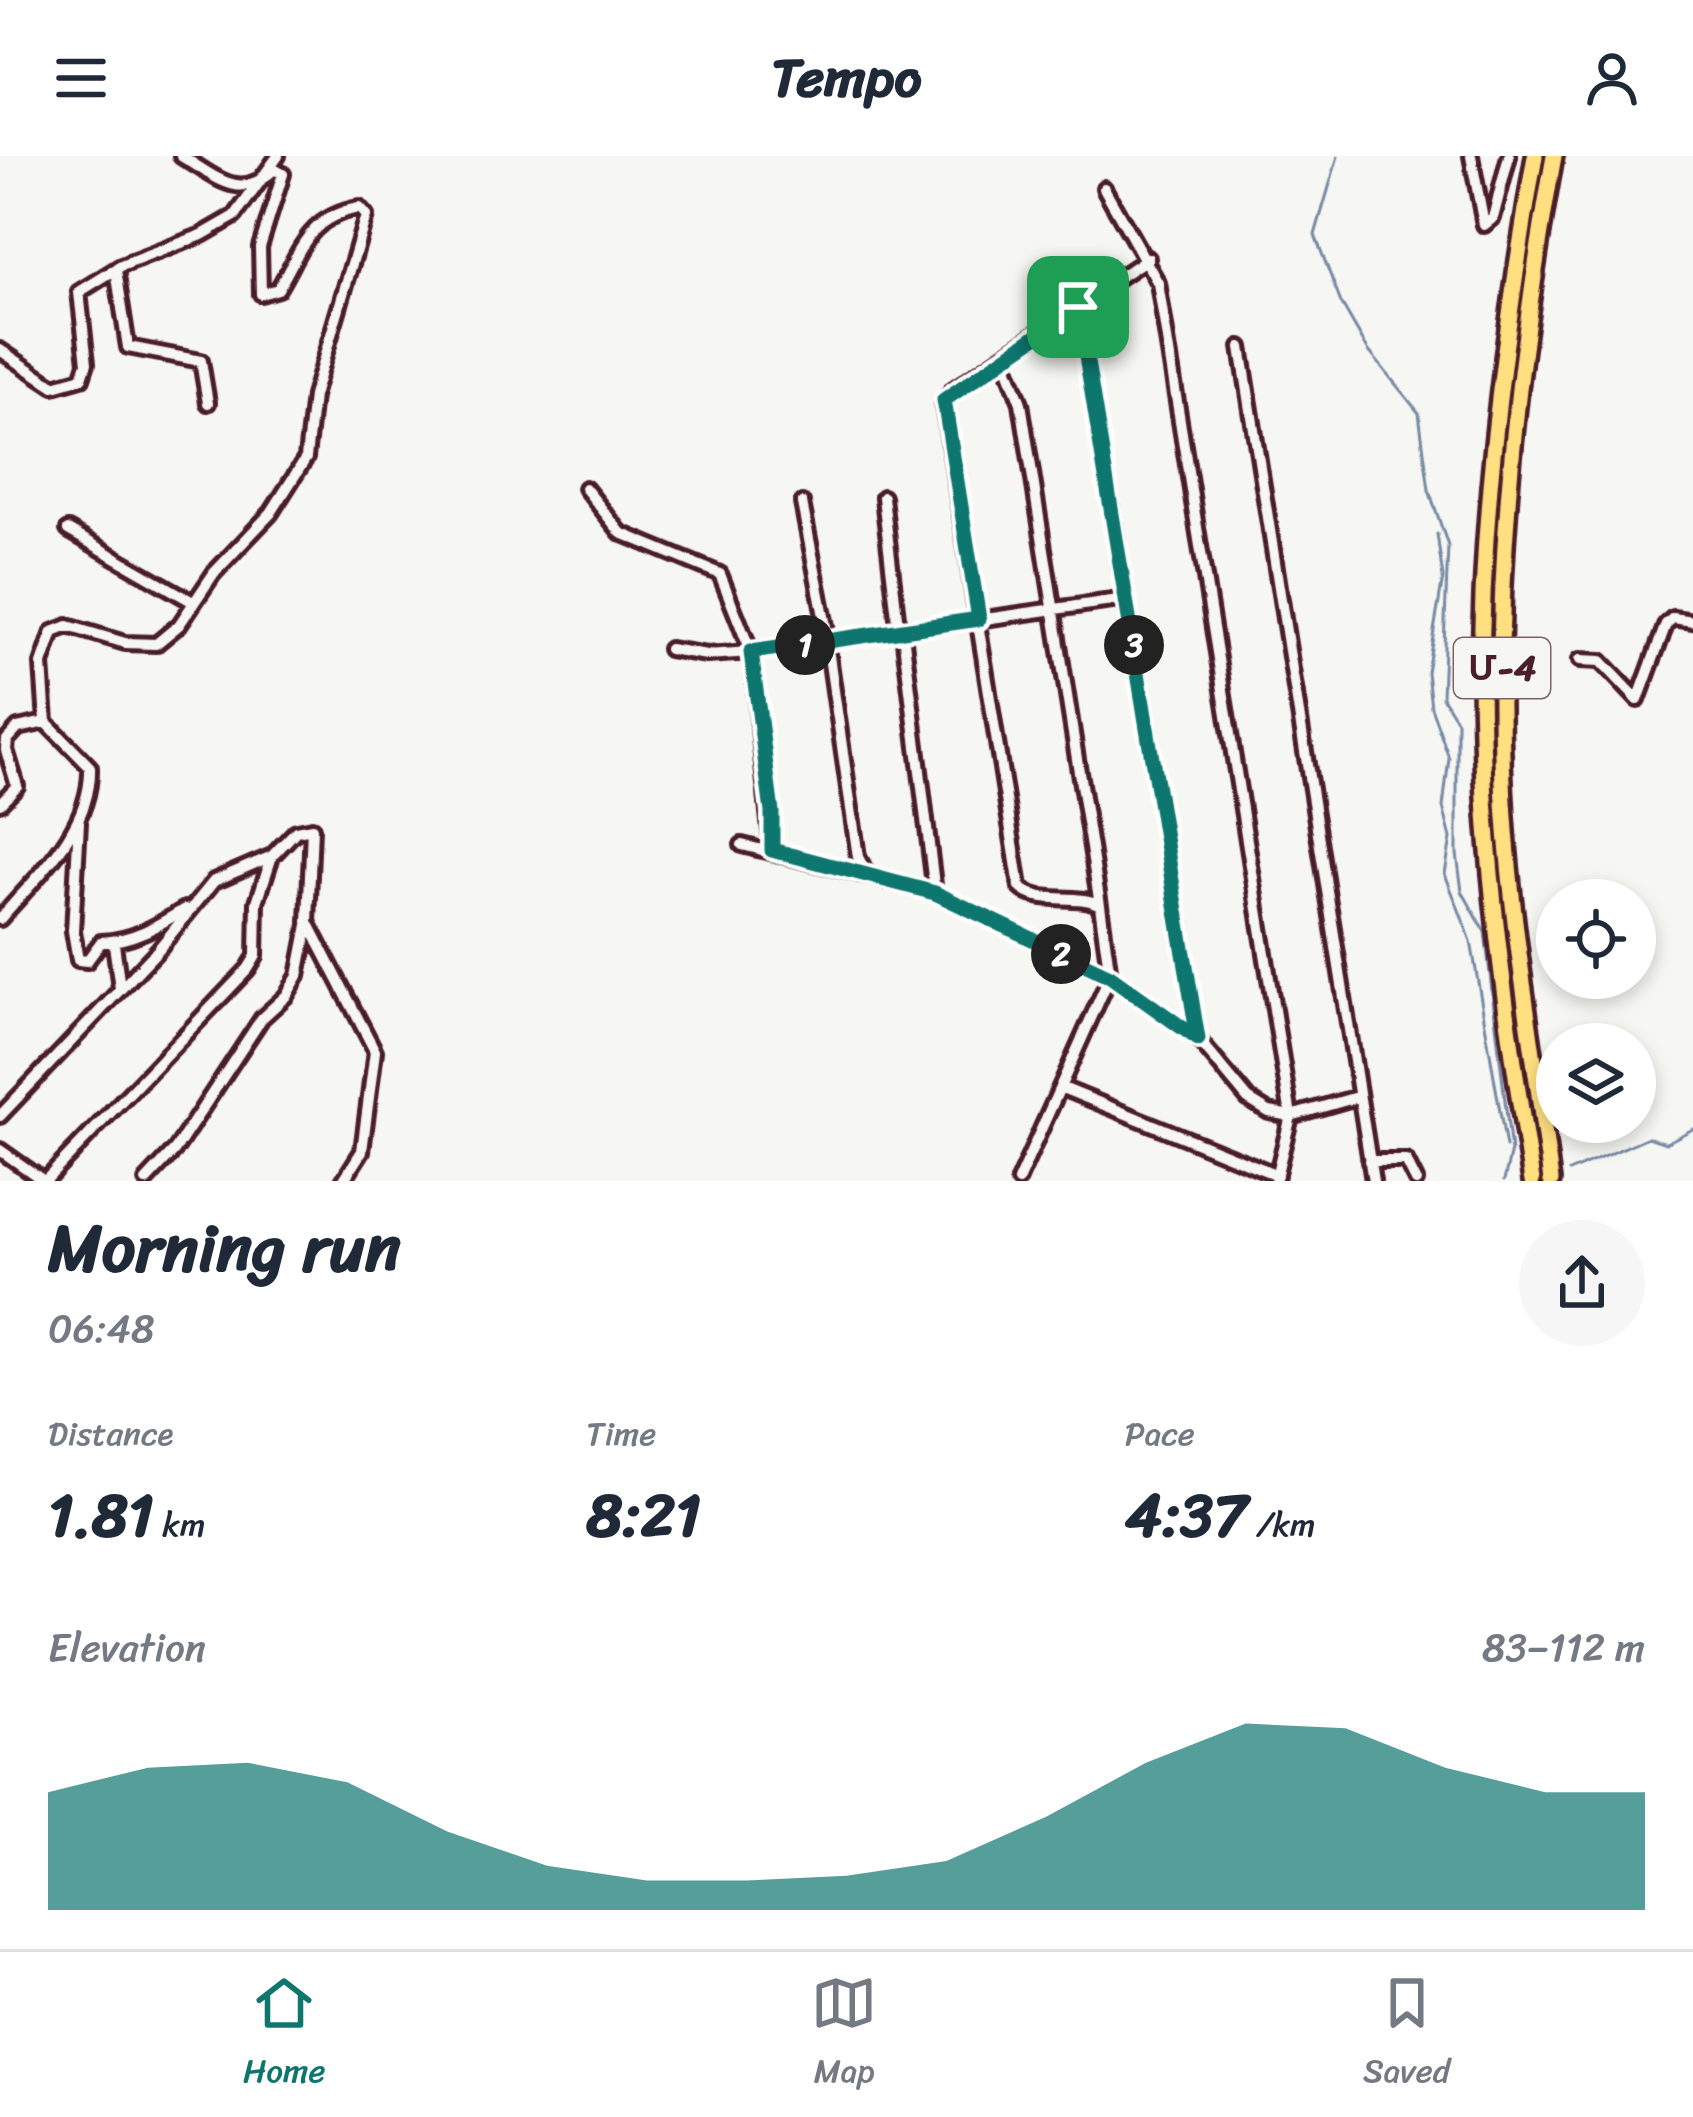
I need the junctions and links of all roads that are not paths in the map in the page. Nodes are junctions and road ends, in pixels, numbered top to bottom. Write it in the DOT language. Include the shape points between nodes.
graph roads {
  1 [pos="181,156"];
  2 [pos="278,156"];
  3 [pos="1471,156"];
  4 [pos="1509,156"];
  5 [pos="1535,156"];
  6 [pos="1554,156"];
  7 [pos="256,188"];
  8 [pos="1104,188"];
  9 [pos="1148,258"];
  10 [pos="116,270"];
  11 [pos="1078,307"];
  12 [pos="1241,347"];
  13 [pos="0,350"];
  14 [pos="1003,356"];
  15 [pos="208,403"];
  16 [pos="585,488"];
  17 [pos="884,497"];
  18 [pos="802,503"];
  19 [pos="68,530"];
  20 [pos="1126,599"];
  21 [pos="193,602"];
  22 [pos="1054,610"];
  23 [pos="979,619"];
  24 [pos="1693,621"];
  25 [pos="901,634"];
  26 [pos="828,642"];
  27 [pos="669,649"];
  28 [pos="751,652"];
  29 [pos="1580,659"];
  30 [pos="46,722"];
  31 [pos="3,749"];
  32 [pos="0,803"];
  33 [pos="80,822"];
  34 [pos="742,845"];
  35 [pos="772,850"];
  36 [pos="272,856"];
  37 [pos="868,876"];
  38 [pos="935,893"];
  39 [pos="196,902"];
  40 [pos="1100,905"];
  41 [pos="0,919"];
  42 [pos="308,922"];
  43 [pos="114,944"];
  44 [pos="1110,976"];
  45 [pos="120,988"];
  46 [pos="1198,1039"];
  47 [pos="1060,1087"];
  48 [pos="1357,1097"];
  49 [pos="0,1116"];
  50 [pos="1291,1116"];
  51 [pos="0,1150"];
  52 [pos="1369,1161"];
  53 [pos="1276,1178"];
  54 [pos="44,1181"];
  55 [pos="146,1181"];
  56 [pos="343,1181"];
  57 [pos="1018,1181"];
  58 [pos="1373,1181"];
  59 [pos="1416,1181"];
  60 [pos="1532,1181"];
  61 [pos="1551,1181"];
  1 -- 7 [label="street"];
  2 -- 7 [label="street"];
  3 -- 4 [label="street" via="1484,225 1493,218"];
  5 -- 60 [label="highway, Մ-4" via="1499,403 1482,663 1491,867"];
  6 -- 61 [label="highway, Մ-4" via="1517,403 1501,730 1509,864"];
  7 -- 10 [label="street" via="235,216 202,236"];
  7 -- 21 [label="street" via="270,171 283,174 260,247 261,294 278,289 295,250 316,228 351,209 366,221 313,396 302,470"];
  8 -- 9 [label="street"];
  9 -- 11 [label="street"];
  9 -- 50 [label="street"];
  10 -- 13 [label="street" via="79,292 82,378 54,386"];
  10 -- 15 [label="street" via="128,347 202,361"];
  11 -- 14 [label="street"];
  11 -- 20 [label="street"];
  12 -- 48 [label="street"];
  14 -- 22 [label="street" via="1021,403"];
  14 -- 23 [label="street" via="943,404"];
  16 -- 28 [label="street" via="621,533 720,574"];
  17 -- 25 [label="street"];
  18 -- 26 [label="street"];
  19 -- 21 [label="street"];
  20 -- 22 [label="street"];
  20 -- 46 [label="street"];
  21 -- 30 [label="street" via="169,636 150,646 68,626 52,632 42,664"];
  22 -- 23 [label="street"];
  22 -- 40 [label="street"];
  23 -- 25 [label="street"];
  23 -- 40 [label="street" via="1020,887 1032,896 1081,896"];
  24 -- 29 [label="street" via="1666,624 1638,700 1600,661"];
  25 -- 26 [label="street"];
  25 -- 38 [label="street"];
  26 -- 28 [label="street"];
  26 -- 37 [label="street" via="858,856"];
  27 -- 28 [label="street"];
  28 -- 35 [label="street"];
  30 -- 31 [label="street" via="18,728"];
  30 -- 33 [label="street" via="90,767"];
  31 -- 32 [label="street" via="17,786"];
  33 -- 41 [label="street"];
  33 -- 43 [label="street" via="76,957 87,961 101,942"];
  34 -- 35 [label="street"];
  35 -- 37 [label="street"];
  36 -- 39 [label="street" via="214,880"];
  36 -- 42 [label="street" via="311,827"];
  36 -- 54 [label="street" via="257,902 256,956"];
  37 -- 38 [label="street"];
  38 -- 44 [label="street"];
  39 -- 43 [label="street"];
  39 -- 45 [label="street"];
  40 -- 44 [label="street"];
  42 -- 55 [label="street" via="286,996"];
  42 -- 56 [label="street" via="375,1051 362,1151"];
  43 -- 45 [label="street"];
  44 -- 46 [label="street"];
  44 -- 47 [label="street"];
  45 -- 49 [label="street"];
  46 -- 50 [label="street" via="1248,1099"];
  47 -- 53 [label="street"];
  47 -- 57 [label="street"];
  48 -- 50 [label="street"];
  48 -- 52 [label="street"];
  50 -- 53 [label="street"];
  51 -- 54 [label="street"];
  52 -- 58 [label="street"];
  52 -- 59 [label="street" via="1406,1161"];
}
